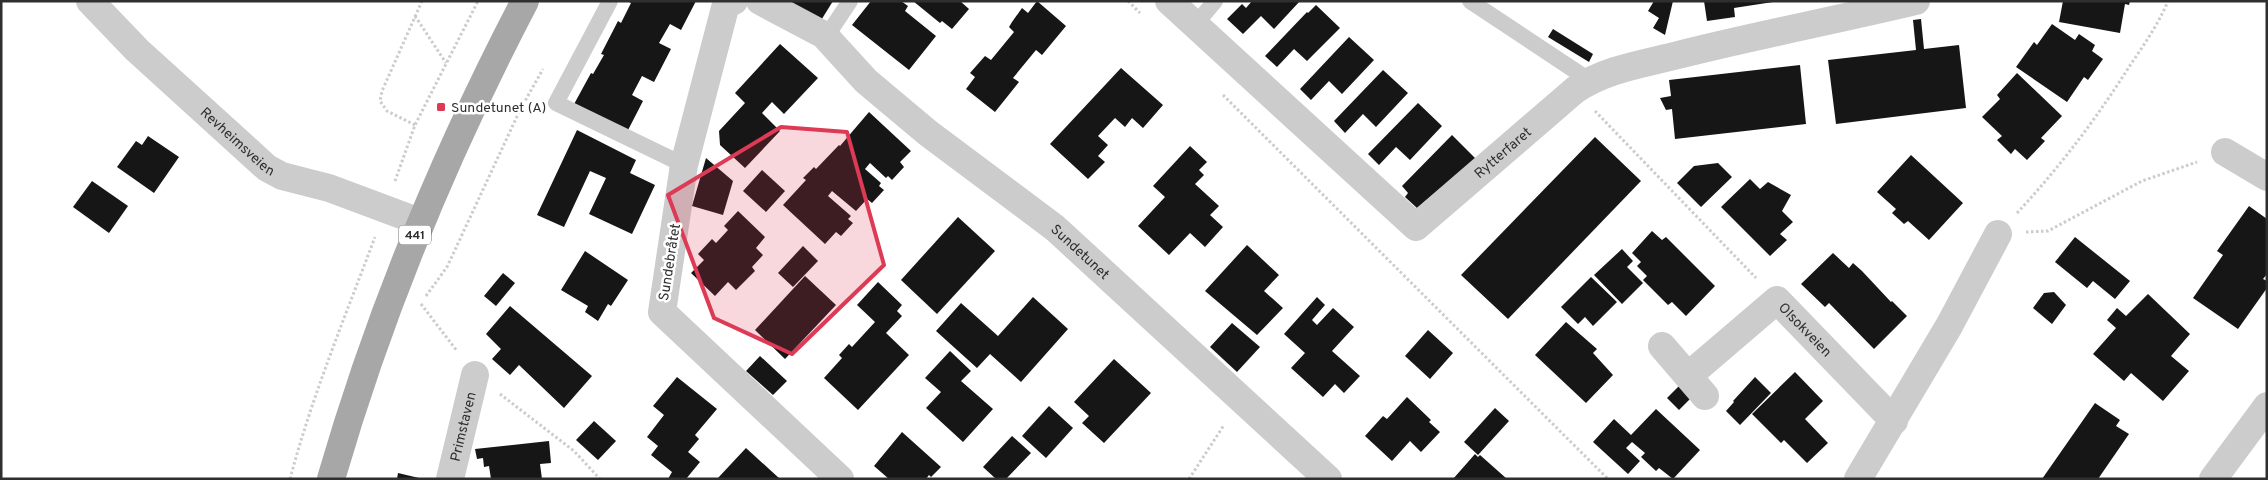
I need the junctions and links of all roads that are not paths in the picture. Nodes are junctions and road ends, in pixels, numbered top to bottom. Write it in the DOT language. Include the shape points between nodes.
graph roads {
  1 [pos="90,1"];
  2 [pos="525,1"];
  3 [pos="610,1"];
  4 [pos="760,1"];
  5 [pos="850,1"];
  6 [pos="1169,1"];
  7 [pos="1215,1"];
  8 [pos="1470,1"];
  9 [pos="1916,1"];
  10 [pos="730,3"];
  11 [pos="1194,26"];
  12 [pos="824,35"];
  13 [pos="1582,85"];
  14 [pos="2225,152"];
  15 [pos="684,165"];
  16 [pos="2267,177"];
  17 [pos="420,222"];
  18 [pos="1998,234"];
  19 [pos="1662,346"];
  20 [pos="476,375"];
  21 [pos="1688,376"];
  22 [pos="1705,396"];
  23 [pos="2267,406"];
  24 [pos="1894,421"];
  25 [pos="331,479"];
  26 [pos="450,479"];
  27 [pos="840,479"];
  28 [pos="1328,479"];
  29 [pos="1858,479"];
  30 [pos="2213,479"];
  1 -- 17 [label="street, Revheimsveien" via="138,50 266,168"];
  2 -- 17 [label="main road, 441" via="471,108"];
  3 -- 15 [label="lane" via="556,103"];
  4 -- 12 [label="street, Sundetunet"];
  5 -- 12 [label="lane"];
  6 -- 11 [label="street, Rytterfaret"];
  7 -- 11 [label="lane"];
  8 -- 13 [label="lane"];
  9 -- 13 [label="street, Rytterfaret" via="1618,70"];
  10 -- 15 [label="street, Sundebråtet"];
  11 -- 13 [label="street, Rytterfaret" via="1416,227"];
  12 -- 28 [label="street, Sundetunet" via="866,81 928,134 1055,228"];
  14 -- 16 [label="street"];
  15 -- 27 [label="street, Sundebråtet" via="662,312"];
  17 -- 25 [label="main road, 441" via="368,364"];
  18 -- 24 [label="street"];
  19 -- 21 [label="street"];
  20 -- 26 [label="street, Primstaven"];
  21 -- 22 [label="street"];
  21 -- 24 [label="street, Olsokveien" via="1777,300"];
  23 -- 30 [label="street"];
  24 -- 29 [label="street"];
}
